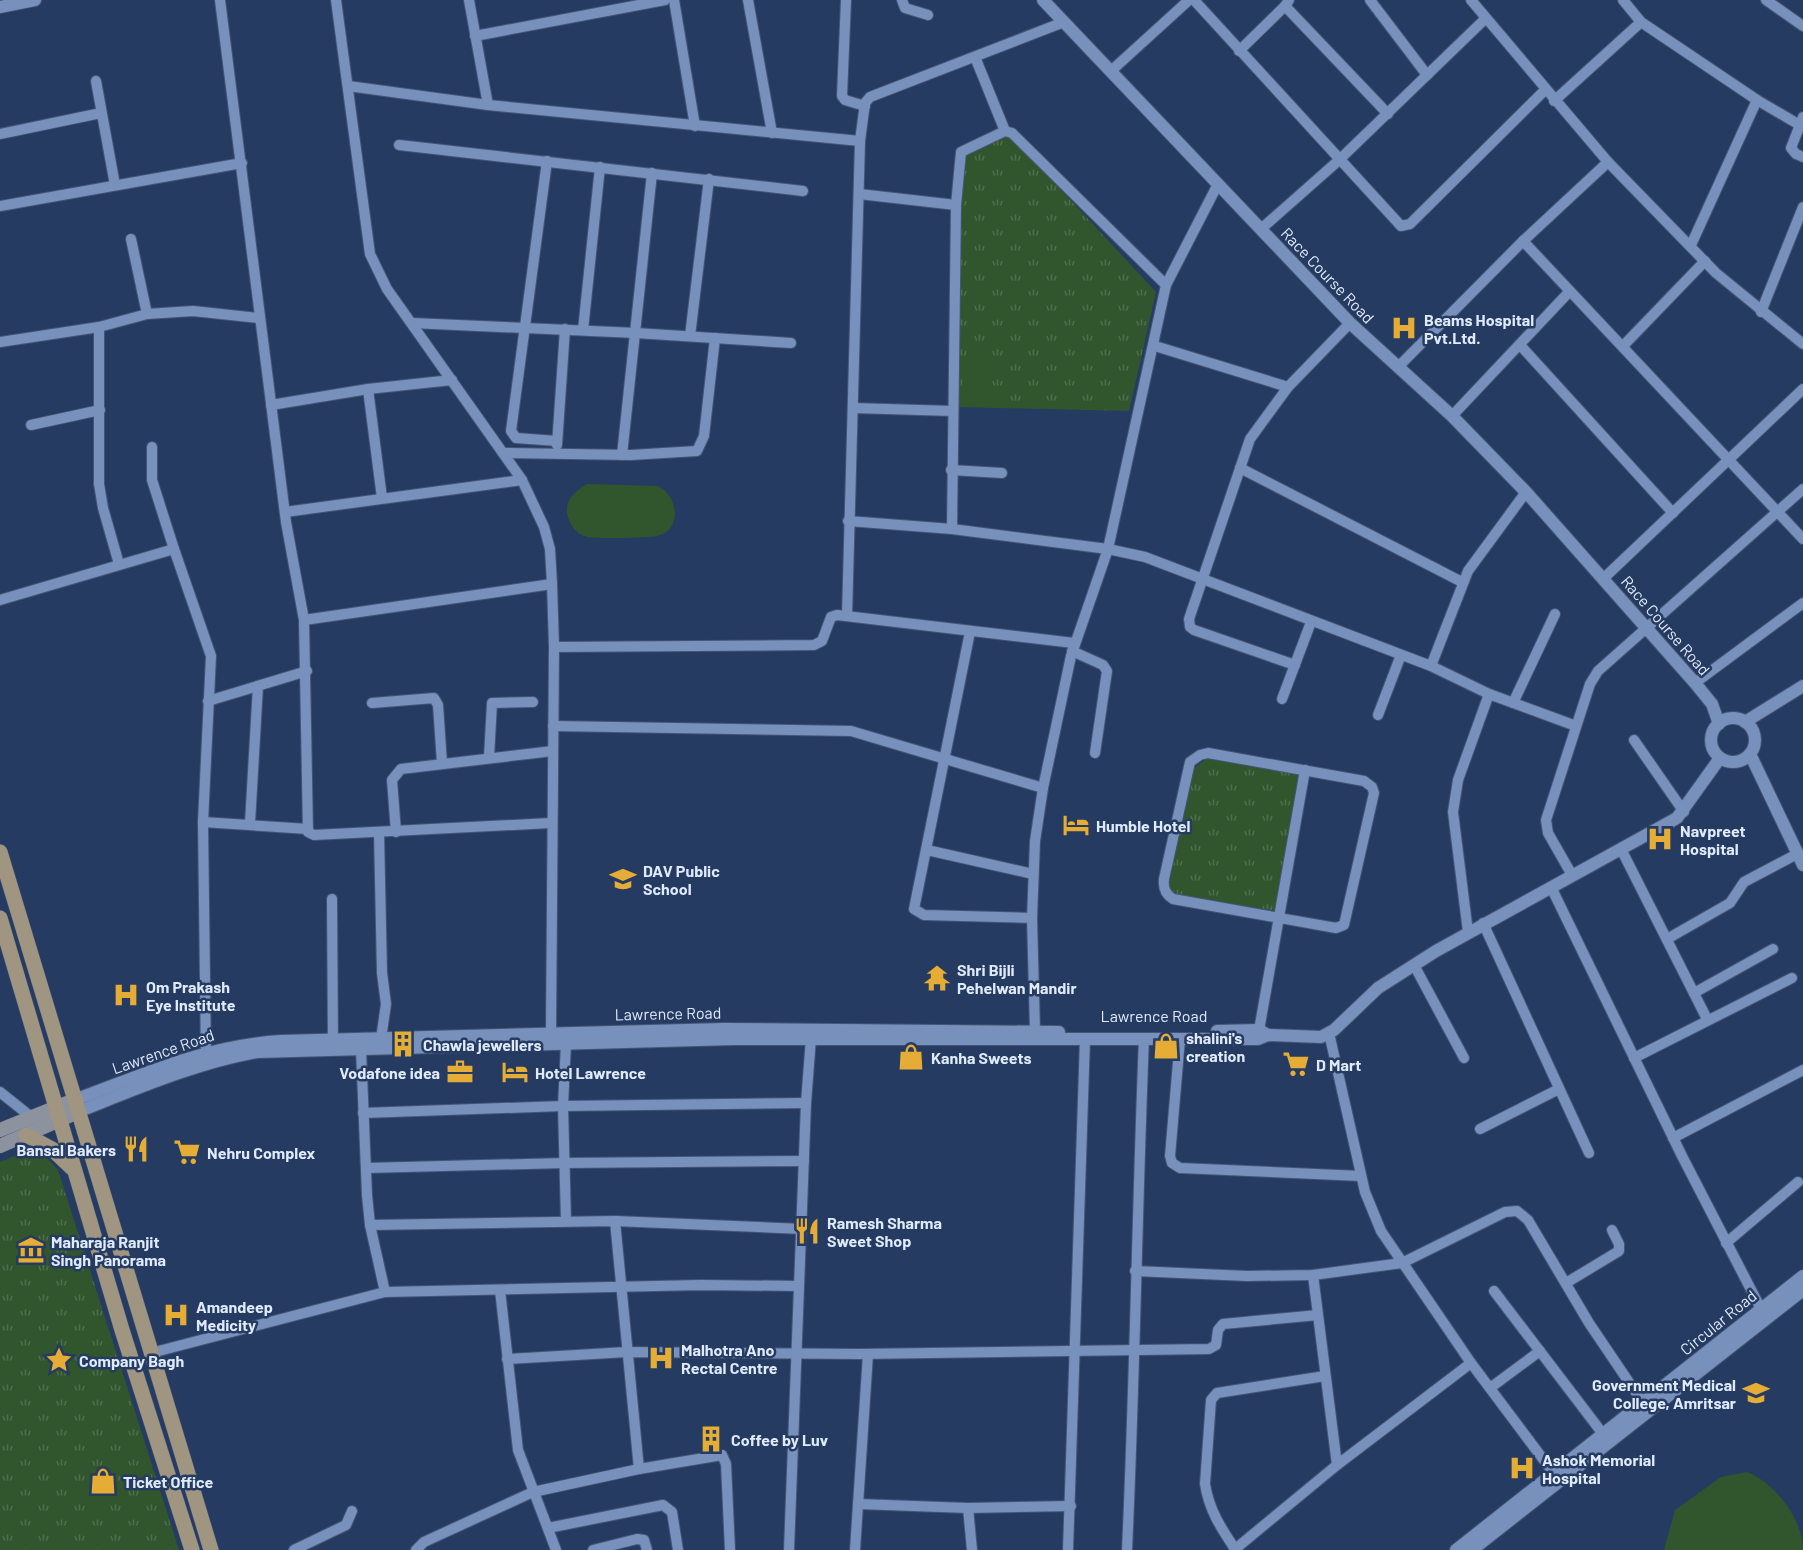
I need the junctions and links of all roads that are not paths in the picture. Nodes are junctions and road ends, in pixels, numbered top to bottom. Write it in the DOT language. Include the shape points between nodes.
graph roads {
  1 [pos="35,0"];
  2 [pos="220,0"];
  3 [pos="336,0"];
  4 [pos="469,0"];
  5 [pos="665,0"];
  6 [pos="674,0"];
  7 [pos="748,0"];
  8 [pos="846,0"];
  9 [pos="902,0"];
  10 [pos="1043,0"];
  11 [pos="1188,0"];
  12 [pos="1194,0"];
  13 [pos="1370,0"];
  14 [pos="1471,0"];
  15 [pos="1623,0"];
  16 [pos="1768,1"];
  17 [pos="1287,3"];
  18 [pos="607,6"];
  19 [pos="0,7"];
  20 [pos="928,15"];
  21 [pos="1485,19"];
  22 [pos="1064,22"];
  23 [pos="1641,22"];
  24 [pos="1803,26"];
  25 [pos="475,36"];
  26 [pos="1239,51"];
  27 [pos="975,57"];
  28 [pos="1111,71"];
  29 [pos="1428,75"];
  30 [pos="96,81"];
  31 [pos="348,86"];
  32 [pos="1545,90"];
  33 [pos="1757,100"];
  34 [pos="1554,101"];
  35 [pos="488,105"];
  36 [pos="865,106"];
  37 [pos="101,113"];
  38 [pos="1388,114"];
  39 [pos="1801,121"];
  40 [pos="694,126"];
  41 [pos="1005,131"];
  42 [pos="772,133"];
  43 [pos="0,134"];
  44 [pos="860,141"];
  45 [pos="399,145"];
  46 [pos="1803,157"];
  47 [pos="547,161"];
  48 [pos="1338,161"];
  49 [pos="1608,162"];
  50 [pos="242,163"];
  51 [pos="600,167"];
  52 [pos="652,173"];
  53 [pos="709,179"];
  54 [pos="1218,184"];
  55 [pos="115,185"];
  56 [pos="803,191"];
  57 [pos="860,194"];
  58 [pos="956,205"];
  59 [pos="0,206"];
  60 [pos="1803,207"];
  61 [pos="1261,230"];
  62 [pos="131,239"];
  63 [pos="1523,241"];
  64 [pos="1691,245"];
  65 [pos="1706,261"];
  66 [pos="1166,285"];
  67 [pos="1569,292"];
  68 [pos="1761,312"];
  69 [pos="147,314"];
  70 [pos="259,318"];
  71 [pos="411,323"];
  72 [pos="1350,323"];
  73 [pos="99,327"];
  74 [pos="526,328"];
  75 [pos="565,329"];
  76 [pos="583,330"];
  77 [pos="636,333"];
  78 [pos="690,336"];
  79 [pos="715,338"];
  80 [pos="0,342"];
  81 [pos="791,343"];
  82 [pos="1803,344"];
  83 [pos="1520,345"];
  84 [pos="1155,346"];
  85 [pos="1623,346"];
  86 [pos="1399,366"];
  87 [pos="452,380"];
  88 [pos="1288,387"];
  89 [pos="368,389"];
  90 [pos="1803,390"];
  91 [pos="272,405"];
  92 [pos="853,408"];
  93 [pos="100,410"];
  94 [pos="952,411"];
  95 [pos="1452,416"];
  96 [pos="31,425"];
  97 [pos="557,441"];
  98 [pos="152,447"];
  99 [pos="503,453"];
  100 [pos="556,454"];
  101 [pos="622,455"];
  102 [pos="1731,460"];
  103 [pos="1240,468"];
  104 [pos="951,471"];
  105 [pos="1002,473"];
  106 [pos="522,480"];
  107 [pos="1803,489"];
  108 [pos="1526,492"];
  109 [pos="382,498"];
  110 [pos="285,512"];
  111 [pos="1778,512"];
  112 [pos="1673,513"];
  113 [pos="848,521"];
  114 [pos="952,529"];
  115 [pos="1803,539"];
  116 [pos="174,549"];
  117 [pos="1108,549"];
  118 [pos="119,564"];
  119 [pos="1604,578"];
  120 [pos="1202,579"];
  121 [pos="1462,582"];
  122 [pos="552,584"];
  123 [pos="0,600"];
  124 [pos="1803,603"];
  125 [pos="1555,614"];
  126 [pos="847,616"];
  127 [pos="304,620"];
  128 [pos="1311,622"];
  129 [pos="1647,627"];
  130 [pos="970,632"];
  131 [pos="555,647"];
  132 [pos="1073,647"];
  133 [pos="1401,655"];
  134 [pos="1295,665"];
  135 [pos="1431,666"];
  136 [pos="307,671"];
  137 [pos="1695,683"];
  138 [pos="258,686"];
  139 [pos="1803,686"];
  140 [pos="1489,694"];
  141 [pos="1282,699"];
  142 [pos="208,701"];
  143 [pos="533,702"];
  144 [pos="372,703"];
  145 [pos="1513,703"];
  146 [pos="1712,704"];
  147 [pos="1378,715"];
  148 [pos="1740,720"];
  149 [pos="1719,724"];
  150 [pos="553,726"];
  151 [pos="1576,726"];
  152 [pos="1634,740"];
  153 [pos="553,751"];
  154 [pos="1095,753"];
  155 [pos="1750,754"];
  156 [pos="489,757"];
  157 [pos="945,757"];
  158 [pos="1720,758"];
  159 [pos="442,763"];
  160 [pos="1305,770"];
  161 [pos="1043,788"];
  162 [pos="1684,812"];
  163 [pos="203,822"];
  164 [pos="250,824"];
  165 [pos="551,824"];
  166 [pos="308,829"];
  167 [pos="396,832"];
  168 [pos="379,833"];
  169 [pos="1621,849"];
  170 [pos="927,850"];
  171 [pos="0,852"];
  172 [pos="1800,860"];
  173 [pos="1033,874"];
  174 [pos="1572,875"];
  175 [pos="1551,887"];
  176 [pos="332,899"];
  177 [pos="1279,916"];
  178 [pos="0,918"];
  179 [pos="1032,918"];
  180 [pos="1484,924"];
  181 [pos="1468,932"];
  182 [pos="1666,939"];
  183 [pos="1773,949"];
  184 [pos="1414,965"];
  185 [pos="1792,978"];
  186 [pos="1694,993"];
  187 [pos="1707,1019"];
  188 [pos="1035,1031"];
  189 [pos="551,1032"];
  190 [pos="1329,1033"];
  191 [pos="668,1035"];
  192 [pos="1262,1035"];
  193 [pos="811,1038"];
  194 [pos="1144,1038"];
  195 [pos="381,1039"];
  196 [pos="1085,1039"];
  197 [pos="1180,1039"];
  198 [pos="566,1043"];
  199 [pos="333,1045"];
  200 [pos="362,1050"];
  201 [pos="206,1058"];
  202 [pos="1464,1058"];
  203 [pos="1634,1058"];
  204 [pos="1803,1070"];
  205 [pos="1559,1089"];
  206 [pos="0,1092"];
  207 [pos="806,1103"];
  208 [pos="78,1105"];
  209 [pos="563,1106"];
  210 [pos="58,1113"];
  211 [pos="363,1113"];
  212 [pos="30,1116"];
  213 [pos="1480,1129"];
  214 [pos="0,1130"];
  215 [pos="26,1135"];
  216 [pos="1673,1138"];
  217 [pos="0,1146"];
  218 [pos="1588,1152"];
  219 [pos="804,1161"];
  220 [pos="564,1162"];
  221 [pos="366,1168"];
  222 [pos="75,1173"];
  223 [pos="1361,1176"];
  224 [pos="1798,1182"];
  225 [pos="566,1221"];
  226 [pos="615,1221"];
  227 [pos="370,1225"];
  228 [pos="802,1229"];
  229 [pos="1612,1230"];
  230 [pos="1726,1243"];
  231 [pos="1402,1263"];
  232 [pos="1135,1271"];
  233 [pos="1313,1275"];
  234 [pos="1803,1276"];
  235 [pos="1566,1283"];
  236 [pos="799,1286"];
  237 [pos="620,1287"];
  238 [pos="500,1290"];
  239 [pos="1803,1290"];
  240 [pos="1494,1291"];
  241 [pos="385,1292"];
  242 [pos="1761,1310"];
  243 [pos="1318,1315"];
  244 [pos="1136,1348"];
  245 [pos="1075,1349"];
  246 [pos="1540,1351"];
  247 [pos="627,1352"];
  248 [pos="151,1353"];
  249 [pos="796,1353"];
  250 [pos="868,1354"];
  251 [pos="507,1359"];
  252 [pos="1471,1363"];
  253 [pos="1325,1376"];
  254 [pos="1490,1388"];
  255 [pos="1643,1403"];
  256 [pos="1604,1434"];
  257 [pos="1337,1465"];
  258 [pos="639,1468"];
  259 [pos="1557,1477"];
  260 [pos="533,1492"];
  261 [pos="858,1504"];
  262 [pos="1071,1506"];
  263 [pos="968,1508"];
  264 [pos="352,1511"];
  265 [pos="548,1528"];
  266 [pos="192,1550"];
  267 [pos="211,1550"];
  268 [pos="294,1550"];
  269 [pos="416,1550"];
  270 [pos="556,1550"];
  271 [pos="593,1550"];
  272 [pos="647,1550"];
  273 [pos="678,1550"];
  274 [pos="730,1550"];
  275 [pos="789,1550"];
  276 [pos="855,1550"];
  277 [pos="972,1550"];
  278 [pos="1068,1550"];
  279 [pos="1127,1550"];
  280 [pos="1234,1550"];
  281 [pos="1456,1550"];
  282 [pos="1472,1550"];
  1 -- 19 [label="street"];
  2 -- 50 [label="street"];
  3 -- 31 [label="street"];
  4 -- 25 [label="street"];
  5 -- 18 [label="street"];
  6 -- 40 [label="street"];
  7 -- 42 [label="street"];
  8 -- 36 [label="street" via="842,96"];
  9 -- 20 [label="street" via="908,10"];
  10 -- 22 [label="street, Race Course Road"];
  11 -- 28 [label="street"];
  12 -- 26 [label="street"];
  13 -- 29 [label="street"];
  14 -- 21 [label="street"];
  15 -- 23 [label="street"];
  16 -- 24 [label="street"];
  17 -- 26 [label="street"];
  17 -- 38 [label="street"];
  18 -- 25 [label="street"];
  21 -- 29 [label="street"];
  21 -- 32 [label="street"];
  22 -- 27 [label="street"];
  22 -- 28 [label="street, Race Course Road"];
  23 -- 33 [label="street"];
  23 -- 34 [label="street"];
  25 -- 35 [label="street"];
  26 -- 48 [label="street"];
  27 -- 36 [label="street" via="870,98"];
  27 -- 41 [label="street"];
  28 -- 54 [label="street, Race Course Road"];
  29 -- 38 [label="street"];
  30 -- 37 [label="street"];
  31 -- 35 [label="street"];
  31 -- 71 [label="street" via="370,254 387,289"];
  32 -- 34 [label="street"];
  32 -- 48 [label="street" via="1406,226 1396,224"];
  33 -- 39 [label="street"];
  33 -- 64 [label="street"];
  34 -- 49 [label="street"];
  35 -- 40 [label="street"];
  36 -- 44 [label="street"];
  37 -- 43 [label="street"];
  37 -- 55 [label="street"];
  38 -- 48 [label="street"];
  39 -- 46 [label="street" via="1791,148"];
  40 -- 42 [label="street"];
  41 -- 58 [label="street" via="961,152"];
  41 -- 66 [label="street" via="1012,133"];
  42 -- 44 [label="street"];
  44 -- 57 [label="street"];
  45 -- 47 [label="street"];
  47 -- 51 [label="street"];
  47 -- 74 [label="street"];
  48 -- 61 [label="street"];
  49 -- 63 [label="street"];
  49 -- 64 [label="street"];
  50 -- 55 [label="street"];
  50 -- 70 [label="street"];
  51 -- 52 [label="street"];
  51 -- 76 [label="street"];
  52 -- 53 [label="street"];
  52 -- 77 [label="street"];
  53 -- 56 [label="street"];
  53 -- 78 [label="street"];
  54 -- 61 [label="street, Race Course Road"];
  54 -- 66 [label="street"];
  55 -- 59 [label="street"];
  57 -- 58 [label="street"];
  57 -- 92 [label="street"];
  58 -- 94 [label="street"];
  60 -- 68 [label="street"];
  61 -- 72 [label="street, Race Course Road"];
  62 -- 69 [label="street"];
  63 -- 67 [label="street"];
  63 -- 86 [label="street"];
  64 -- 65 [label="street"];
  65 -- 68 [label="street"];
  65 -- 85 [label="street"];
  66 -- 84 [label="street"];
  67 -- 83 [label="street"];
  67 -- 85 [label="street"];
  68 -- 82 [label="street"];
  69 -- 70 [label="street" via="193,311"];
  69 -- 73 [label="street"];
  70 -- 91 [label="street"];
  71 -- 74 [label="street"];
  71 -- 87 [label="street"];
  72 -- 86 [label="street, Race Course Road"];
  72 -- 88 [label="street"];
  73 -- 80 [label="street"];
  73 -- 93 [label="street"];
  74 -- 75 [label="street"];
  74 -- 97 [label="street" via="511,431 516,438"];
  75 -- 76 [label="street"];
  75 -- 97 [label="street"];
  76 -- 77 [label="street"];
  77 -- 78 [label="street"];
  77 -- 101 [label="street"];
  78 -- 79 [label="street"];
  79 -- 81 [label="street"];
  79 -- 101 [label="street" via="704,436 699,449 692,453"];
  83 -- 95 [label="street"];
  83 -- 112 [label="street"];
  84 -- 88 [label="street"];
  84 -- 117 [label="street"];
  85 -- 102 [label="street"];
  86 -- 95 [label="street, Race Course Road"];
  87 -- 89 [label="street"];
  87 -- 99 [label="street"];
  88 -- 103 [label="street" via="1250,439"];
  89 -- 91 [label="street"];
  89 -- 109 [label="street"];
  90 -- 102 [label="street"];
  91 -- 110 [label="street"];
  92 -- 94 [label="street"];
  92 -- 113 [label="street"];
  93 -- 96 [label="street"];
  93 -- 118 [label="street" via="99,484"];
  94 -- 104 [label="street"];
  95 -- 108 [label="street, Race Course Road"];
  97 -- 100 [label="street"];
  98 -- 116 [label="street" via="152,480"];
  99 -- 100 [label="street"];
  99 -- 106 [label="street"];
  100 -- 101 [label="street"];
  102 -- 111 [label="street"];
  102 -- 112 [label="street"];
  103 -- 120 [label="street"];
  103 -- 121 [label="street"];
  104 -- 105 [label="street"];
  104 -- 114 [label="street"];
  106 -- 109 [label="street"];
  106 -- 122 [label="street" via="544,527"];
  107 -- 111 [label="street"];
  108 -- 119 [label="street, Race Course Road"];
  108 -- 121 [label="street"];
  109 -- 110 [label="street"];
  110 -- 127 [label="street"];
  111 -- 115 [label="street"];
  111 -- 129 [label="street"];
  112 -- 119 [label="street"];
  113 -- 114 [label="street"];
  113 -- 126 [label="street"];
  114 -- 117 [label="street"];
  116 -- 118 [label="street"];
  116 -- 142 [label="street" via="211,656"];
  117 -- 120 [label="street" via="1145,557"];
  117 -- 132 [label="street"];
  118 -- 123 [label="street"];
  119 -- 129 [label="street, Race Course Road"];
  120 -- 128 [label="street"];
  120 -- 134 [label="street" via="1190,627"];
  121 -- 135 [label="street"];
  122 -- 127 [label="street"];
  122 -- 131 [label="street"];
  124 -- 137 [label="street"];
  125 -- 145 [label="street"];
  126 -- 130 [label="street"];
  126 -- 131 [label="street" via="832,616 822,641 814,645"];
  127 -- 136 [label="street"];
  128 -- 133 [label="street"];
  128 -- 134 [label="street"];
  129 -- 137 [label="street, Race Course Road"];
  129 -- 151 [label="street" via="1594,677"];
  130 -- 132 [label="street"];
  130 -- 157 [label="street"];
  131 -- 150 [label="street"];
  132 -- 154 [label="street" via="1107,671"];
  132 -- 161 [label="street"];
  133 -- 135 [label="street"];
  133 -- 147 [label="street"];
  134 -- 141 [label="street"];
  135 -- 140 [label="street"];
  136 -- 138 [label="street"];
  136 -- 166 [label="street"];
  137 -- 146 [label="street, Race Course Road"];
  138 -- 142 [label="street"];
  138 -- 164 [label="street"];
  139 -- 148 [label="street"];
  140 -- 145 [label="street"];
  140 -- 181 [label="street" via="1458,780 1453,812"];
  142 -- 163 [label="street"];
  143 -- 156 [label="street" via="492,703"];
  144 -- 159 [label="street" via="434,698 438,705"];
  145 -- 151 [label="street"];
  146 -- 148 [label="street"];
  146 -- 149 [label="street"];
  148 -- 149 [label="street"];
  148 -- 155 [label="street" via="1752,729 1755,740"];
  149 -- 158 [label="street" via="1712,741"];
  150 -- 153 [label="street"];
  150 -- 157 [label="street" via="851,730"];
  151 -- 174 [label="street" via="1546,820 1548,833"];
  152 -- 162 [label="street"];
  153 -- 156 [label="street"];
  153 -- 165 [label="street"];
  155 -- 158 [label="street" via="1736,762"];
  155 -- 172 [label="street"];
  156 -- 159 [label="street"];
  157 -- 161 [label="street"];
  157 -- 170 [label="street"];
  158 -- 162 [label="street"];
  159 -- 167 [label="street" via="406,768 394,776"];
  160 -- 177 [label="street"];
  160 -- 177 [label="street" via="1364,781 1374,793 1344,925 1336,928"];
  160 -- 177 [label="street" via="1208,753 1195,758 1190,762 1164,879 1164,891 1173,899"];
  161 -- 173 [label="street"];
  162 -- 169 [label="street"];
  163 -- 164 [label="street"];
  163 -- 201 [label="street"];
  164 -- 166 [label="street"];
  165 -- 167 [label="street"];
  165 -- 189 [label="street"];
  166 -- 168 [label="street" via="314,835"];
  167 -- 168 [label="street"];
  168 -- 195 [label="street" via="386,1004"];
  169 -- 174 [label="street"];
  169 -- 182 [label="street"];
  170 -- 173 [label="street"];
  170 -- 179 [label="street" via="914,903 918,913"];
  171 -- 208 [label="main road"];
  172 -- 182 [label="street" via="1744,882 1730,903"];
  173 -- 179 [label="street"];
  174 -- 175 [label="street"];
  175 -- 180 [label="street"];
  175 -- 203 [label="street"];
  176 -- 199 [label="street"];
  177 -- 192 [label="street"];
  178 -- 210 [label="main road"];
  179 -- 188 [label="street"];
  180 -- 181 [label="street"];
  180 -- 205 [label="street"];
  181 -- 184 [label="street"];
  182 -- 186 [label="street"];
  183 -- 186 [label="street"];
  184 -- 190 [label="street" via="1378,988"];
  184 -- 202 [label="street"];
  185 -- 187 [label="street"];
  186 -- 187 [label="street"];
  187 -- 203 [label="street"];
  188 -- 191 [label="street, Lawrence Road"];
  188 -- 192 [label="street, Lawrence Road"];
  189 -- 191 [label="street, Lawrence Road"];
  189 -- 195 [label="street, Lawrence Road"];
  190 -- 192 [label="street, Lawrence Road" via="1316,1037"];
  190 -- 223 [label="street"];
  191 -- 193 [label="street, Lawrence Road"];
  191 -- 198 [label="street, Lawrence Road"];
  192 -- 197 [label="street, Lawrence Road"];
  193 -- 196 [label="street, Lawrence Road"];
  193 -- 207 [label="street"];
  194 -- 196 [label="street, Lawrence Road"];
  194 -- 197 [label="street, Lawrence Road"];
  194 -- 232 [label="street"];
  195 -- 199 [label="street, Lawrence Road"];
  196 -- 245 [label="street"];
  197 -- 223 [label="street" via="1170,1156 1175,1166"];
  198 -- 200 [label="street, Lawrence Road"];
  198 -- 209 [label="street"];
  199 -- 200 [label="street, Lawrence Road"];
  199 -- 201 [label="street, Lawrence Road" via="256,1043"];
  200 -- 211 [label="street"];
  201 -- 208 [label="street, Lawrence Road"];
  203 -- 216 [label="street"];
  204 -- 216 [label="street"];
  205 -- 213 [label="street"];
  205 -- 218 [label="street"];
  206 -- 212 [label="street"];
  207 -- 209 [label="street"];
  207 -- 219 [label="street"];
  208 -- 210 [label="main road"];
  208 -- 248 [label="main road"];
  209 -- 211 [label="street"];
  209 -- 220 [label="street"];
  210 -- 212 [label="main road"];
  210 -- 215 [label="main road"];
  210 -- 222 [label="main road"];
  211 -- 221 [label="street"];
  212 -- 214 [label="main road"];
  215 -- 217 [label="main road"];
  215 -- 222 [label="main road" via="52,1149"];
  216 -- 230 [label="street"];
  219 -- 220 [label="street"];
  219 -- 228 [label="street"];
  220 -- 221 [label="street"];
  220 -- 225 [label="street"];
  221 -- 227 [label="street"];
  222 -- 266 [label="main road"];
  223 -- 231 [label="street" via="1376,1220"];
  224 -- 230 [label="street"];
  225 -- 226 [label="street"];
  225 -- 227 [label="street"];
  226 -- 228 [label="street"];
  226 -- 237 [label="street"];
  227 -- 241 [label="street"];
  228 -- 236 [label="street"];
  229 -- 235 [label="street" via="1619,1251"];
  230 -- 242 [label="street"];
  231 -- 233 [label="street"];
  231 -- 235 [label="street" via="1504,1212 1517,1211 1528,1220"];
  231 -- 252 [label="street"];
  232 -- 233 [label="street"];
  232 -- 244 [label="street"];
  233 -- 243 [label="street"];
  234 -- 242 [label="street, Circular Road"];
  235 -- 255 [label="street"];
  236 -- 237 [label="street"];
  236 -- 249 [label="street"];
  237 -- 238 [label="street"];
  237 -- 247 [label="street"];
  238 -- 241 [label="street"];
  238 -- 251 [label="street"];
  239 -- 259 [label="street, Circular Road"];
  240 -- 246 [label="street"];
  241 -- 248 [label="street"];
  242 -- 255 [label="street, Circular Road"];
  243 -- 244 [label="street" via="1227,1323 1220,1326 1216,1345 1209,1349"];
  243 -- 253 [label="street"];
  244 -- 245 [label="street"];
  244 -- 279 [label="street"];
  245 -- 250 [label="street"];
  245 -- 262 [label="street"];
  246 -- 254 [label="street"];
  246 -- 256 [label="street"];
  247 -- 249 [label="street"];
  247 -- 251 [label="street"];
  247 -- 258 [label="street"];
  248 -- 267 [label="main road"];
  249 -- 250 [label="street"];
  249 -- 275 [label="street"];
  250 -- 261 [label="street"];
  251 -- 260 [label="street" via="518,1450"];
  252 -- 254 [label="street"];
  252 -- 257 [label="street"];
  253 -- 257 [label="street"];
  253 -- 280 [label="street" via="1217,1394 1211,1400 1207,1495"];
  254 -- 259 [label="street"];
  255 -- 256 [label="street, Circular Road"];
  256 -- 259 [label="street, Circular Road"];
  257 -- 280 [label="street"];
  258 -- 260 [label="street"];
  258 -- 274 [label="street" via="722,1455 726,1464"];
  259 -- 281 [label="street, Circular Road"];
  259 -- 282 [label="street, Circular Road"];
  260 -- 265 [label="street"];
  260 -- 269 [label="street" via="424,1542"];
  261 -- 263 [label="street"];
  261 -- 276 [label="street"];
  262 -- 263 [label="street"];
  262 -- 278 [label="street"];
  263 -- 277 [label="street"];
  264 -- 268 [label="street" via="345,1525"];
  265 -- 270 [label="street"];
  265 -- 273 [label="street" via="663,1505 672,1512"];
  271 -- 272 [label="street" via="637,1539 645,1540"];
}
